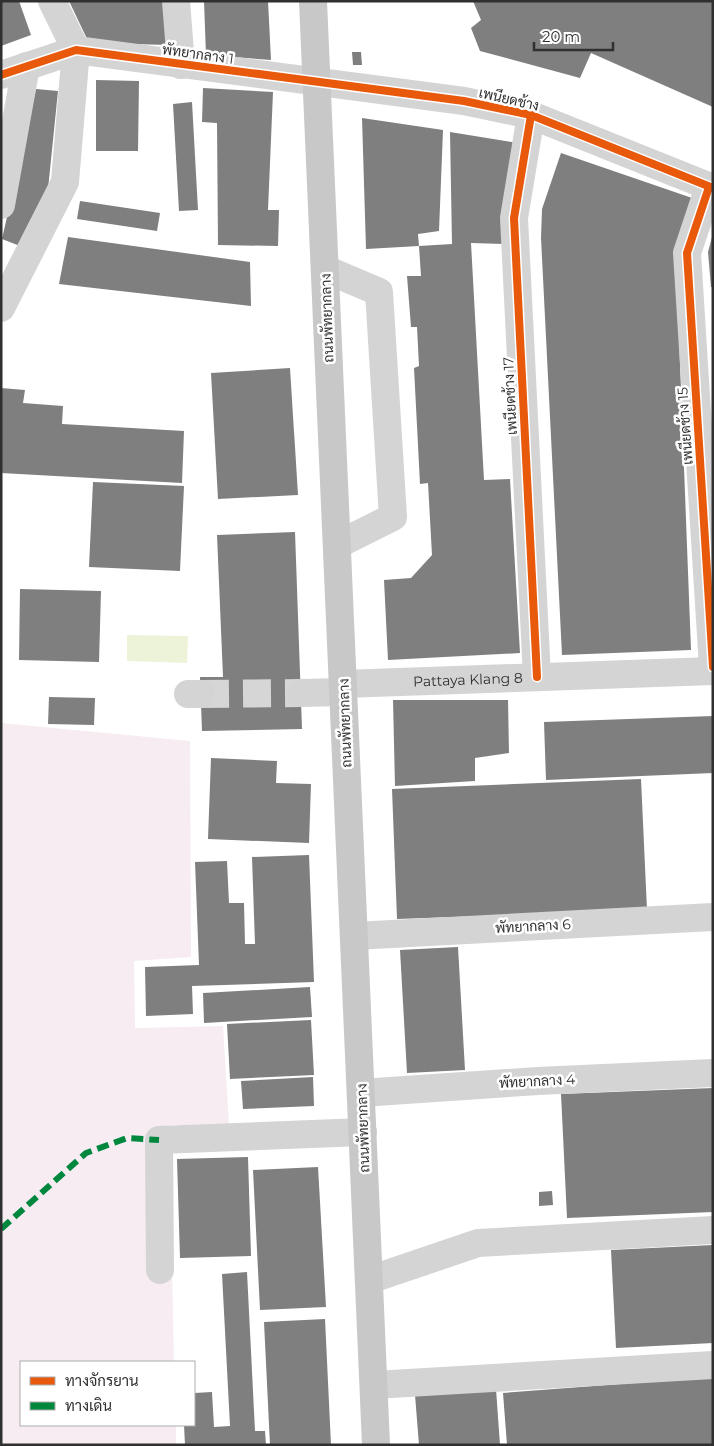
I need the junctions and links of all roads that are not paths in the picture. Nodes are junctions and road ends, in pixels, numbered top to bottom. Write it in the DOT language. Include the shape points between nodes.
graph roads {
  1 [pos="52,1"];
  2 [pos="176,1"];
  3 [pos="313,1"];
  4 [pos="76,50"];
  5 [pos="181,65"];
  6 [pos="14,70"];
  7 [pos="316,83"];
  8 [pos="531,115"];
  9 [pos="711,188"];
  10 [pos="1,205"];
  11 [pos="325,269"];
  12 [pos="1,308"];
  13 [pos="337,545"];
  14 [pos="713,669"];
  15 [pos="537,677"];
  16 [pos="343,688"];
  17 [pos="301,692"];
  18 [pos="713,917"];
  19 [pos="354,936"];
  20 [pos="713,1073"];
  21 [pos="361,1093"];
  22 [pos="363,1132"];
  23 [pos="713,1230"];
  24 [pos="160,1270"];
  25 [pos="369,1280"];
  26 [pos="713,1365"];
  27 [pos="374,1385"];
  28 [pos="376,1445"];
  1 -- 4 [label="street"];
  2 -- 5 [label="street"];
  3 -- 7 [label="main road, ถนนพัทยากลาง"];
  4 -- 5 [label="street, พัทยากลาง 1"];
  4 -- 6 [label="street"];
  4 -- 12 [label="street" via="65,182"];
  5 -- 7 [label="street, พัทยากลาง 1"];
  6 -- 10 [label="street"];
  7 -- 8 [label="street, เพนียดช้าง" via="464,101"];
  7 -- 11 [label="main road, ถนนพัทยากลาง"];
  8 -- 9 [label="street, เพนียดช้าง"];
  8 -- 15 [label="street, เพนียดช้าง 17" via="514,218"];
  9 -- 14 [label="street, เพนียดช้าง 15" via="687,253"];
  11 -- 13 [label="main road, ถนนพัทยากลาง"];
  11 -- 13 [label="street" via="379,292 393,517"];
  13 -- 16 [label="main road, ถนนพัทยากลาง"];
  14 -- 15 [label="street, Pattaya Klang 8"];
  15 -- 16 [label="street, Pattaya Klang 8"];
  16 -- 17 [label="street, Pattaya Klang 8"];
  16 -- 19 [label="main road, ถนนพัทยากลาง"];
  18 -- 19 [label="street, พัทยากลาง 6"];
  19 -- 21 [label="main road, ถนนพัทยากลาง"];
  20 -- 21 [label="street, พัทยากลาง 4"];
  21 -- 22 [label="main road, ถนนพัทยากลาง"];
  22 -- 24 [label="street" via="159,1140"];
  22 -- 25 [label="main road, ถนนพัทยากลาง"];
  23 -- 25 [label="street" via="478,1243"];
  25 -- 27 [label="main road, ถนนพัทยากลาง"];
  26 -- 27 [label="street"];
  27 -- 28 [label="main road, ถนนพัทยากลาง"];
}
